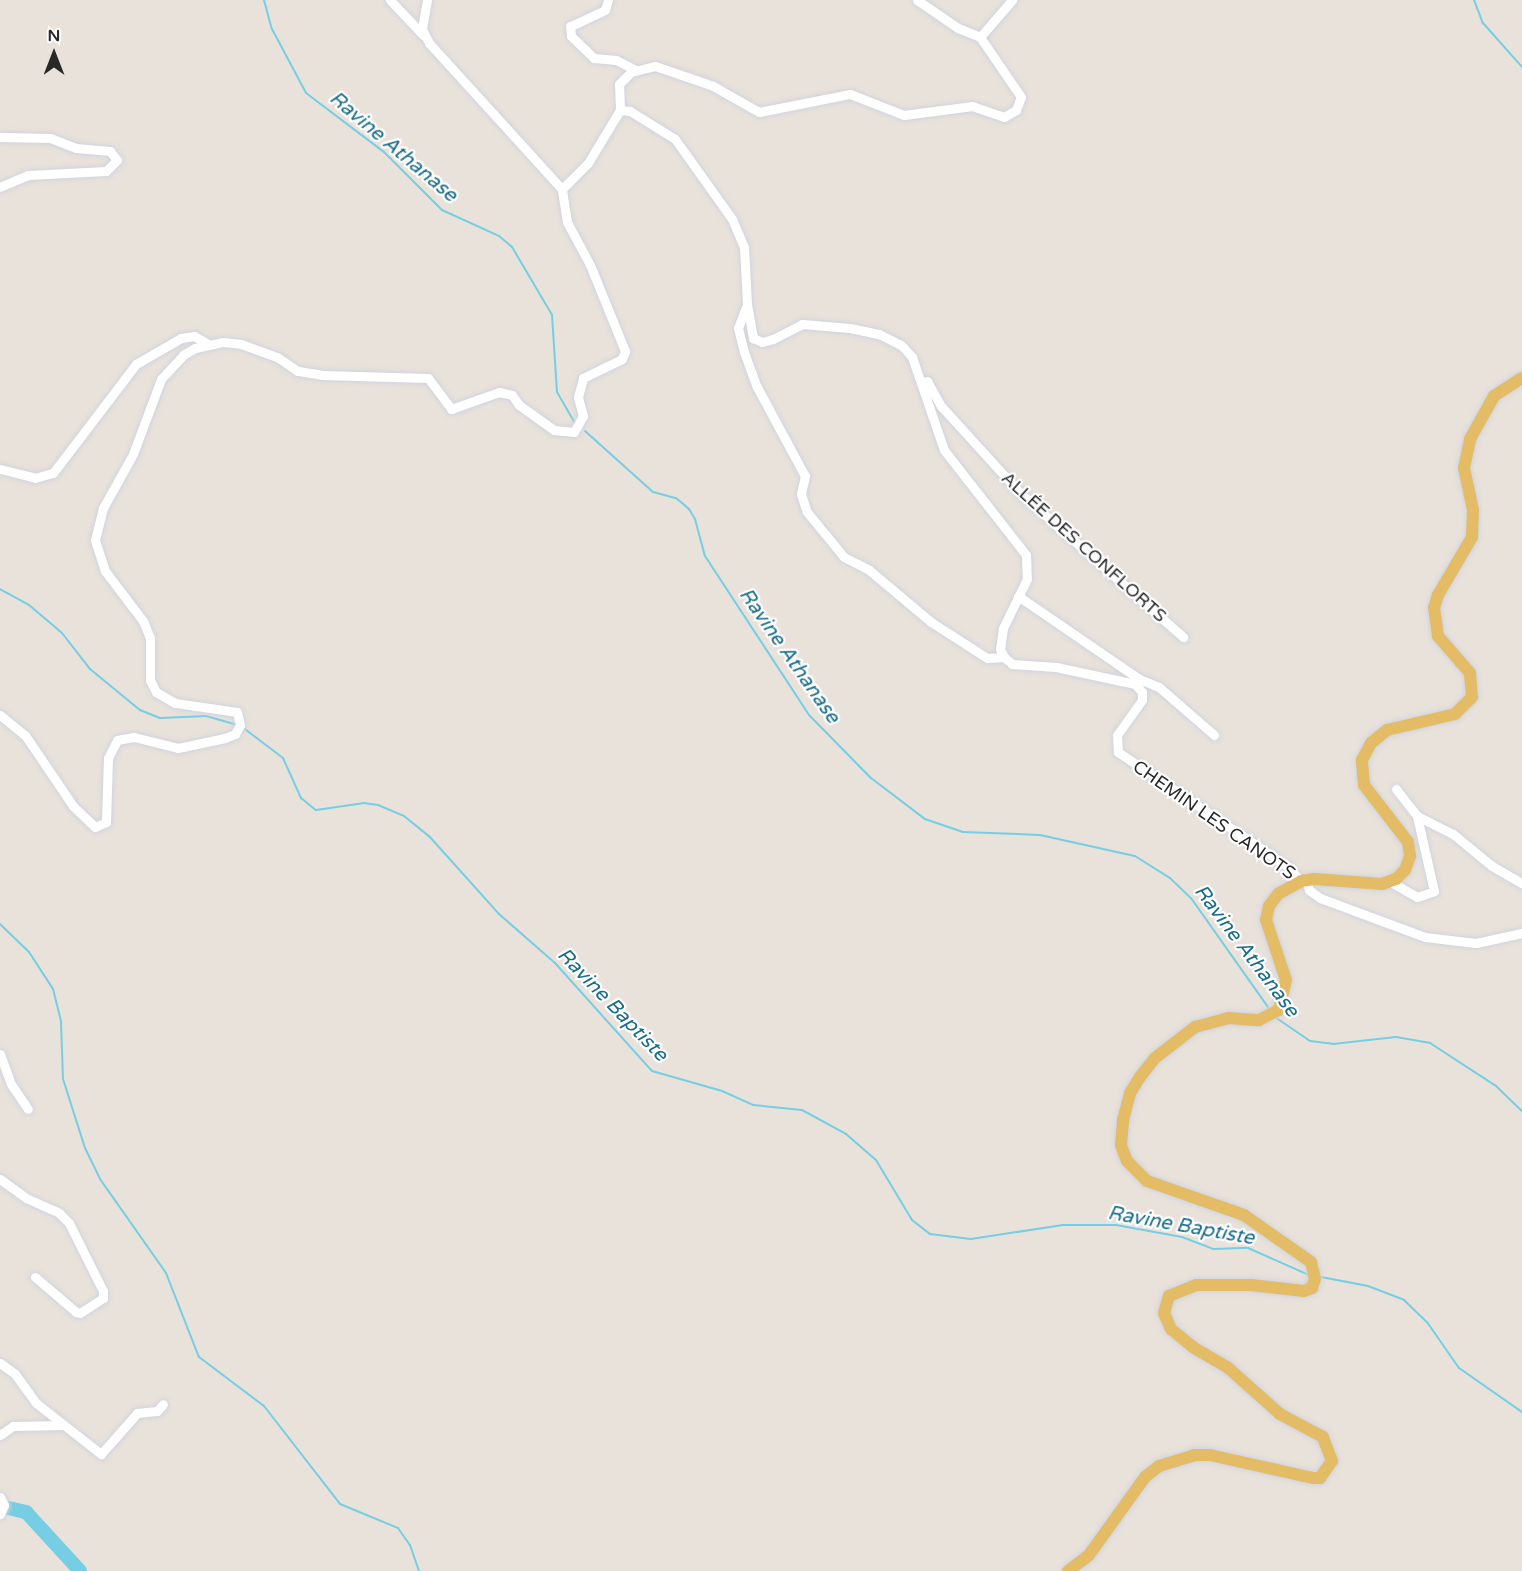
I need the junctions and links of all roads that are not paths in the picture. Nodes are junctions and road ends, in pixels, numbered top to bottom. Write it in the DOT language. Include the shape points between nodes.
graph roads {
  1 [pos="390,0"];
  2 [pos="427,0"];
  3 [pos="608,0"];
  4 [pos="917,0"];
  5 [pos="1012,0"];
  6 [pos="425,37"];
  7 [pos="980,37"];
  8 [pos="636,70"];
  9 [pos="620,110"];
  10 [pos="0,137"];
  11 [pos="0,187"];
  12 [pos="562,189"];
  13 [pos="747,304"];
  14 [pos="208,344"];
  15 [pos="920,372"];
  16 [pos="1522,378"];
  17 [pos="0,469"];
  18 [pos="1018,596"];
  19 [pos="1183,637"];
  20 [pos="1004,657"];
  21 [pos="0,715"];
  22 [pos="1214,735"];
  23 [pos="1396,789"];
  24 [pos="1417,816"];
  25 [pos="1304,881"];
  26 [pos="1391,882"];
  27 [pos="1522,883"];
  28 [pos="1522,933"];
  29 [pos="0,1054"];
  30 [pos="28,1109"];
  31 [pos="0,1179"];
  32 [pos="34,1277"];
  33 [pos="0,1363"];
  34 [pos="163,1404"];
  35 [pos="63,1425"];
  36 [pos="0,1435"];
  37 [pos="0,1497"];
  38 [pos="0,1514"];
  39 [pos="1068,1571"];
  1 -- 6 [label="street"];
  2 -- 6 [label="street" via="422,21"];
  3 -- 8 [label="street" via="604,10 570,26 571,36 594,58 616,60"];
  4 -- 7 [label="street" via="958,28"];
  5 -- 7 [label="street"];
  6 -- 12 [label="street"];
  7 -- 8 [label="street" via="1021,97 1016,110 1004,117 972,106 904,115 850,94 759,111 713,86 668,69"];
  8 -- 9 [label="street" via="619,84"];
  9 -- 12 [label="street" via="588,163"];
  9 -- 13 [label="street" via="630,111 675,139 715,192 744,247"];
  10 -- 11 [label="street" via="50,138 76,148 110,151 117,160 106,171 28,175"];
  12 -- 14 [label="street" via="567,222 590,265 625,351 622,359 583,378 578,397 584,416 574,432 548,427 506,394 490,393 451,409 428,378 322,375 298,371 258,348"];
  13 -- 15 [label="street" via="753,338 762,342 802,324 850,328 879,334 901,345"];
  13 -- 20 [label="street" via="738,328 744,352 756,387 805,476 801,494 807,512 844,557 869,570 931,622 987,657"];
  14 -- 17 [label="street" via="194,336 180,338 135,364 53,473 35,478"];
  14 -- 21 [label="street" via="183,355 161,379 133,454 103,508 95,540 105,571 143,621 150,638 150,680 156,692 175,703 237,712 240,725 235,734 178,748 134,737 117,740 108,758 106,822 95,827 73,806 25,735"];
  15 -- 18 [label="street" via="944,450 1026,555 1027,579"];
  15 -- 19 [label="street, ALLÉE DES CONFLORTS" via="941,406 1022,495"];
  16 -- 26 [label="main road" via="1494,396 1470,440 1464,468 1473,510 1472,537 1434,608 1438,636 1470,673 1472,697 1455,714 1387,730 1371,743 1362,760 1364,785 1408,842 1408,864"];
  18 -- 20 [label="street" via="1003,628 1000,649"];
  18 -- 22 [label="street" via="1139,679 1159,687"];
  20 -- 25 [label="street, CHEMIN LES CANOTS" via="1012,664 1056,667 1135,684 1142,692 1142,700 1117,735 1118,752"];
  23 -- 24 [label="street"];
  24 -- 26 [label="street" via="1434,891 1418,897"];
  24 -- 27 [label="street" via="1453,834 1492,866"];
  25 -- 26 [label="main road"];
  25 -- 28 [label="street" via="1320,898 1425,937 1476,943"];
  25 -- 39 [label="main road" via="1278,894 1267,913 1286,980 1279,1010 1259,1020 1213,1020 1196,1027 1155,1058 1130,1093 1121,1145 1133,1170 1147,1182 1244,1215 1311,1263 1315,1279 1312,1288 1304,1291 1251,1285 1196,1286 1169,1296 1164,1313 1171,1329 1186,1342 1234,1372 1280,1414 1323,1437 1332,1461 1320,1478 1313,1478 1210,1455 1177,1458 1145,1477 1089,1555"];
  29 -- 30 [label="street" via="11,1084"];
  31 -- 32 [label="street" via="26,1198 59,1213 69,1223 103,1298 76,1312"];
  33 -- 35 [label="street"];
  34 -- 35 [label="street" via="157,1411 138,1413 101,1454"];
  35 -- 36 [label="street" via="13,1426"];
  37 -- 38 [label="street" via="4,1505"];
}
